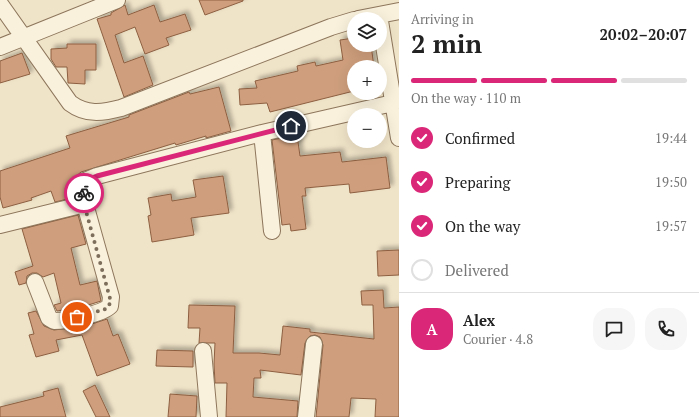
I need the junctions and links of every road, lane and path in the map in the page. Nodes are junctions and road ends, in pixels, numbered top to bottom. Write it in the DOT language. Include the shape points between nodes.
graph roads {
  1 [pos="117,0"];
  2 [pos="0,4"];
  3 [pos="399,11"];
  4 [pos="387,15"];
  5 [pos="347,22"];
  6 [pos="24,37"];
  7 [pos="0,47"];
  8 [pos="385,52"];
  9 [pos="393,102"];
  10 [pos="262,133"];
  11 [pos="399,138"];
  12 [pos="84,204"];
  13 [pos="0,225"];
  14 [pos="272,231"];
  15 [pos="35,282"];
  16 [pos="314,344"];
  17 [pos="203,351"];
  18 [pos="209,417"];
  19 [pos="306,417"];
  1 -- 6 [label="street"];
  2 -- 6 [label="street"];
  3 -- 4 [label="street"];
  5 -- 6 [label="street" via="121,108 92,113 79,110 70,103"];
  6 -- 7 [label="street"];
  8 -- 9 [label="street"];
  9 -- 10 [label="street"];
  9 -- 11 [label="street"];
  10 -- 12 [label="street" via="89,178 84,184"];
  10 -- 14 [label="street"];
  12 -- 13 [label="street"];
  12 -- 15 [label="street" via="111,297 110,306 90,314 54,321 49,318"];
  16 -- 19 [label="street"];
  17 -- 18 [label="street"];
}
